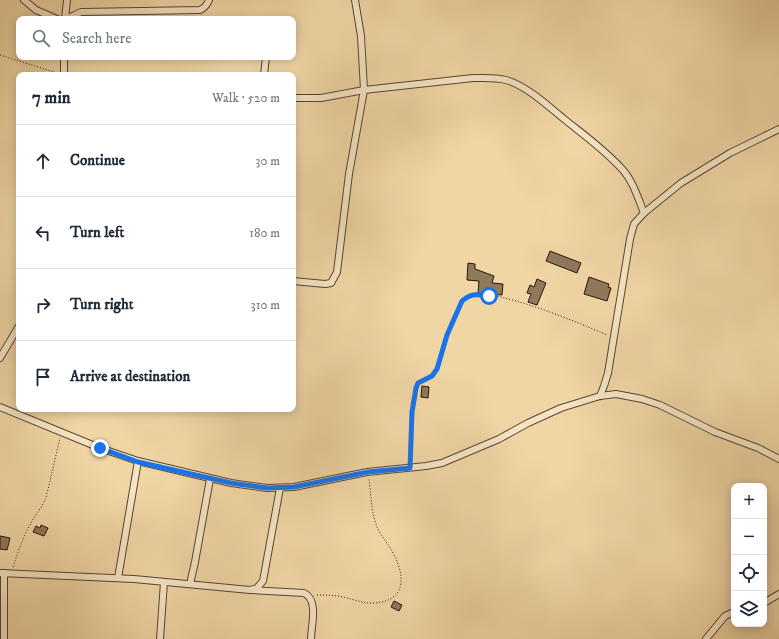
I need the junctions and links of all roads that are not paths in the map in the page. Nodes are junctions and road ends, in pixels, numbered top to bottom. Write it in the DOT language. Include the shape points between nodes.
graph roads {
  1 [pos="24,0"];
  2 [pos="67,0"];
  3 [pos="209,0"];
  4 [pos="355,0"];
  5 [pos="50,16"];
  6 [pos="66,16"];
  7 [pos="72,16"];
  8 [pos="64,60"];
  9 [pos="266,60"];
  10 [pos="63,72"];
  11 [pos="264,72"];
  12 [pos="364,90"];
  13 [pos="296,98"];
  14 [pos="779,129"];
  15 [pos="644,213"];
  16 [pos="296,281"];
  17 [pos="16,331"];
  18 [pos="0,358"];
  19 [pos="600,396"];
  20 [pos="0,407"];
  21 [pos="779,459"];
  22 [pos="138,462"];
  23 [pos="210,479"];
  24 [pos="280,488"];
  25 [pos="2,573"];
  26 [pos="118,578"];
  27 [pos="164,582"];
  28 [pos="190,584"];
  29 [pos="250,590"];
  30 [pos="779,594"];
  31 [pos="767,601"];
  32 [pos="731,613"];
  33 [pos="4,639"];
  34 [pos="160,639"];
  35 [pos="311,639"];
  36 [pos="706,639"];
  1 -- 5 [label="street" via="36,10"];
  2 -- 6 [label="street"];
  3 -- 7 [label="street" via="200,10 81,12"];
  4 -- 12 [label="street" via="361,36"];
  8 -- 10 [label="street"];
  9 -- 11 [label="street"];
  12 -- 13 [label="street" via="321,98"];
  12 -- 15 [label="street" via="473,78 506,80 520,86 601,148 623,170 634,187"];
  12 -- 16 [label="street" via="349,174 337,272 331,283"];
  14 -- 15 [label="street" via="730,153 687,179"];
  15 -- 19 [label="street" via="634,224 630,239 608,373"];
  17 -- 18 [label="street"];
  19 -- 21 [label="street" via="616,394 660,405"];
  19 -- 24 [label="street" via="561,408 499,439 442,463 368,472"];
  20 -- 22 [label="street"];
  22 -- 23 [label="street"];
  22 -- 26 [label="street"];
  23 -- 24 [label="street"];
  23 -- 28 [label="street"];
  24 -- 29 [label="street" via="263,581 257,588"];
  25 -- 26 [label="street"];
  25 -- 33 [label="street"];
  26 -- 27 [label="street"];
  27 -- 28 [label="street"];
  27 -- 34 [label="street"];
  28 -- 29 [label="street"];
  29 -- 35 [label="street" via="308,595 312,605"];
  30 -- 31 [label="street"];
  32 -- 36 [label="street" via="725,616"];
}
